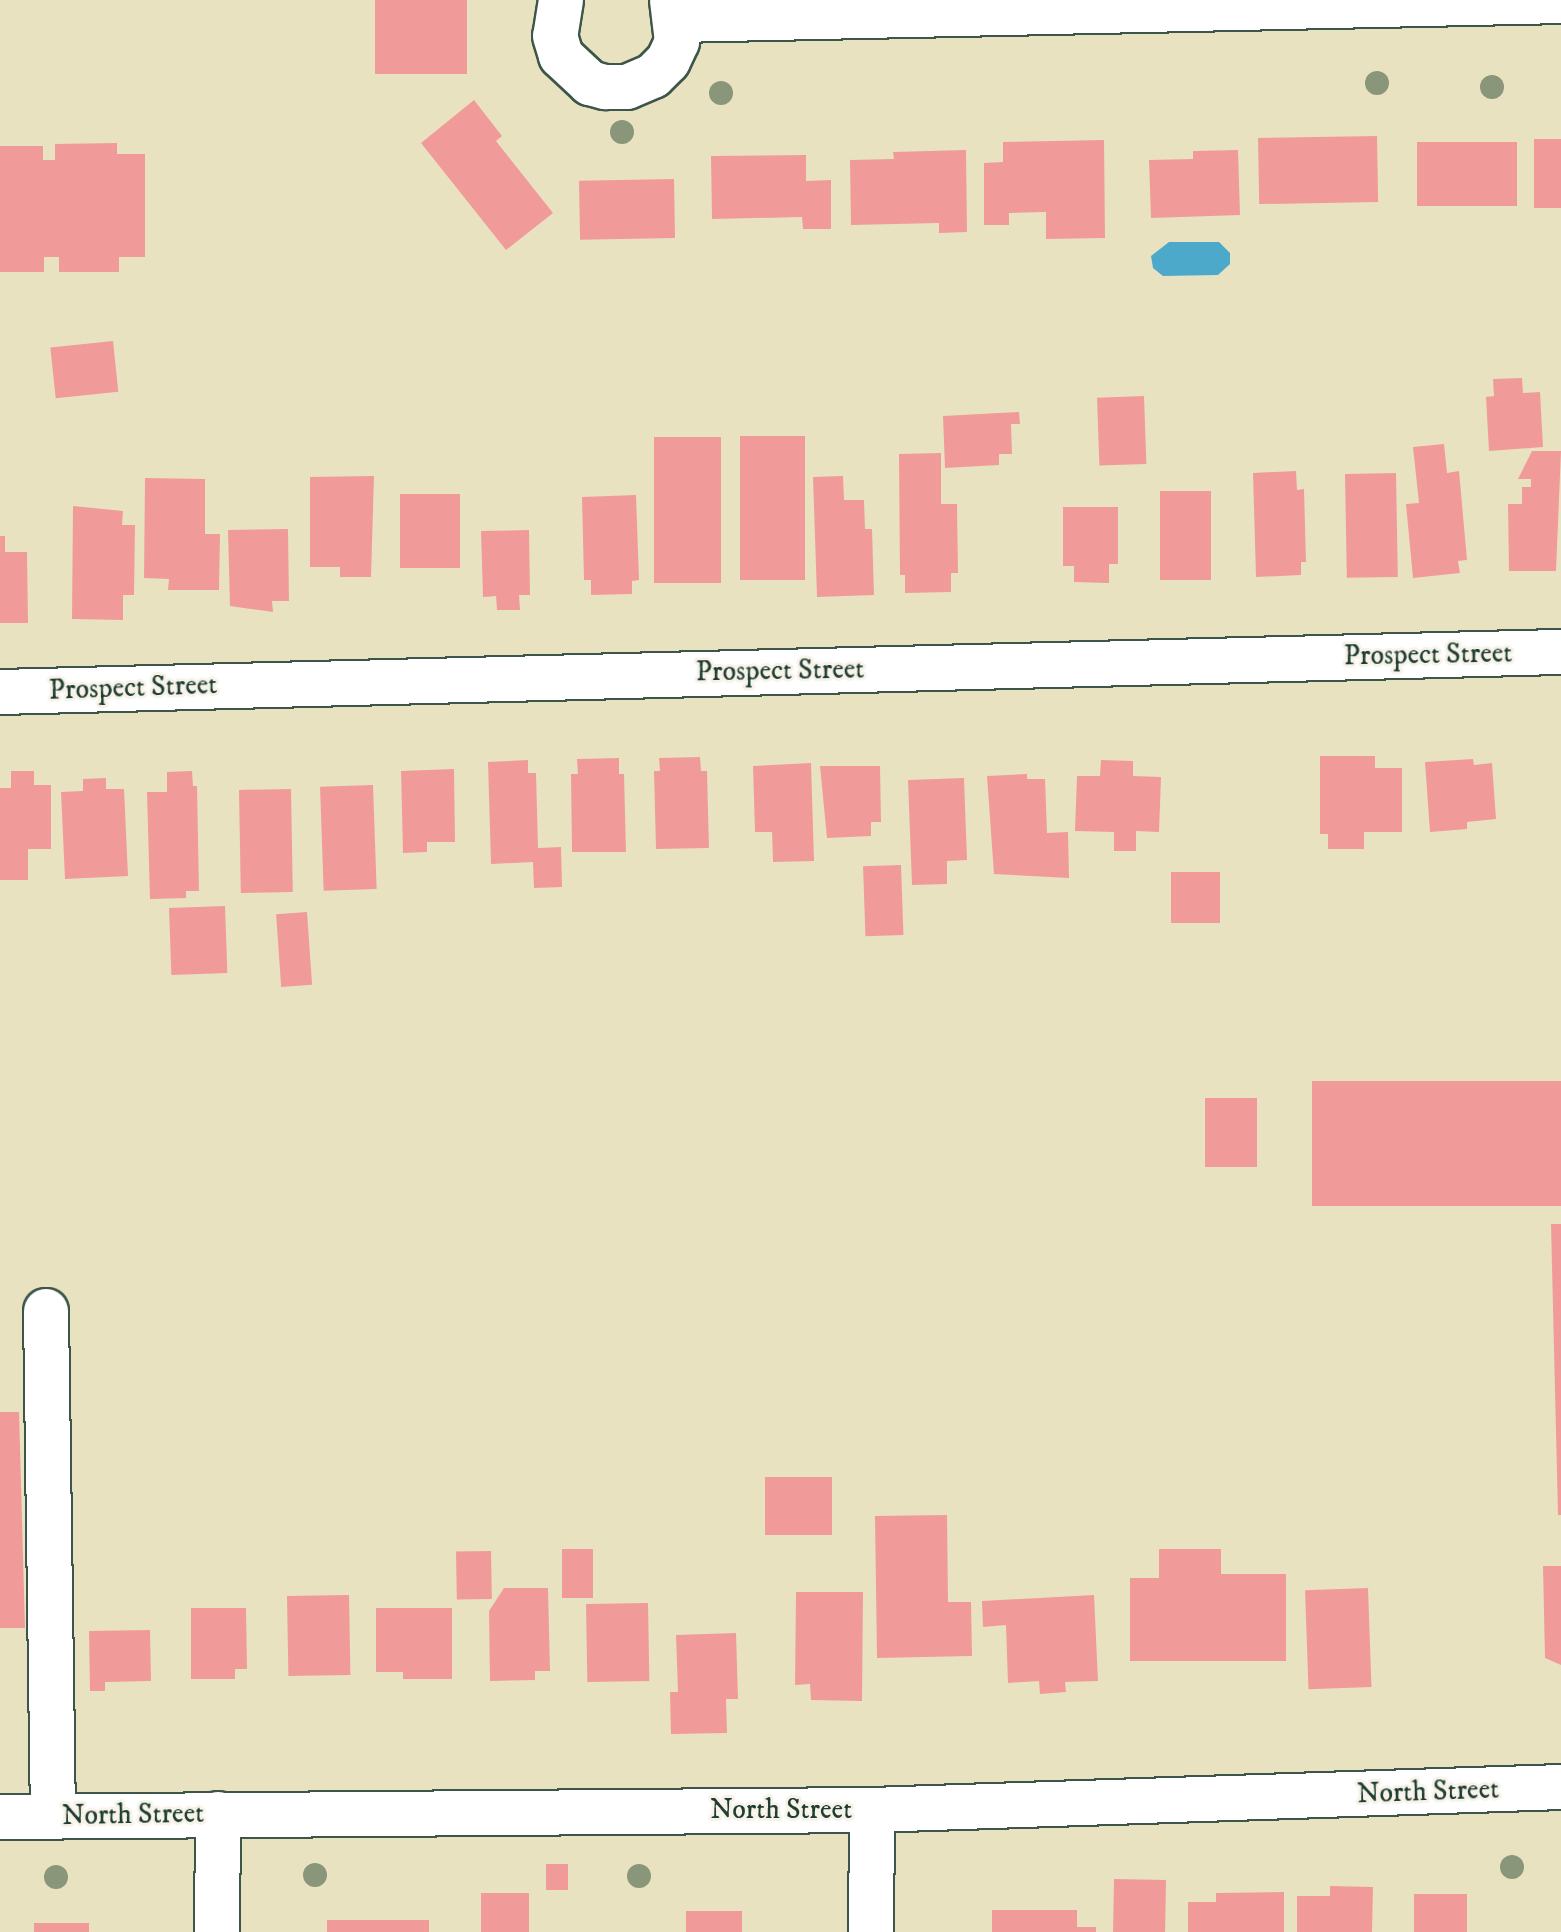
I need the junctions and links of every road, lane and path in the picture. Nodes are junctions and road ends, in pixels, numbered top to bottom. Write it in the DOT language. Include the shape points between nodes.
graph roads {
  1 [pos="561,0"];
  2 [pos="1561,1"];
  3 [pos="675,10"];
  4 [pos="1561,652"];
  5 [pos="0,692"];
  6 [pos="46,1311"];
  7 [pos="1561,1787"];
  8 [pos="872,1810"];
  9 [pos="218,1814"];
  10 [pos="0,1817"];
  11 [pos="53,1817"];
  12 [pos="217,1932"];
  13 [pos="871,1932"];
  1 -- 3 [label="street" via="555,36 561,56 590,83 605,87 627,87 653,76 677,42"];
  2 -- 3 [label="street"];
  4 -- 5 [label="street, Prospect Street"];
  6 -- 11 [label="street"];
  7 -- 8 [label="street, North Street"];
  8 -- 9 [label="street, North Street"];
  8 -- 13 [label="street"];
  9 -- 11 [label="street, North Street"];
  9 -- 12 [label="street"];
  10 -- 11 [label="street, North Street"];
}
